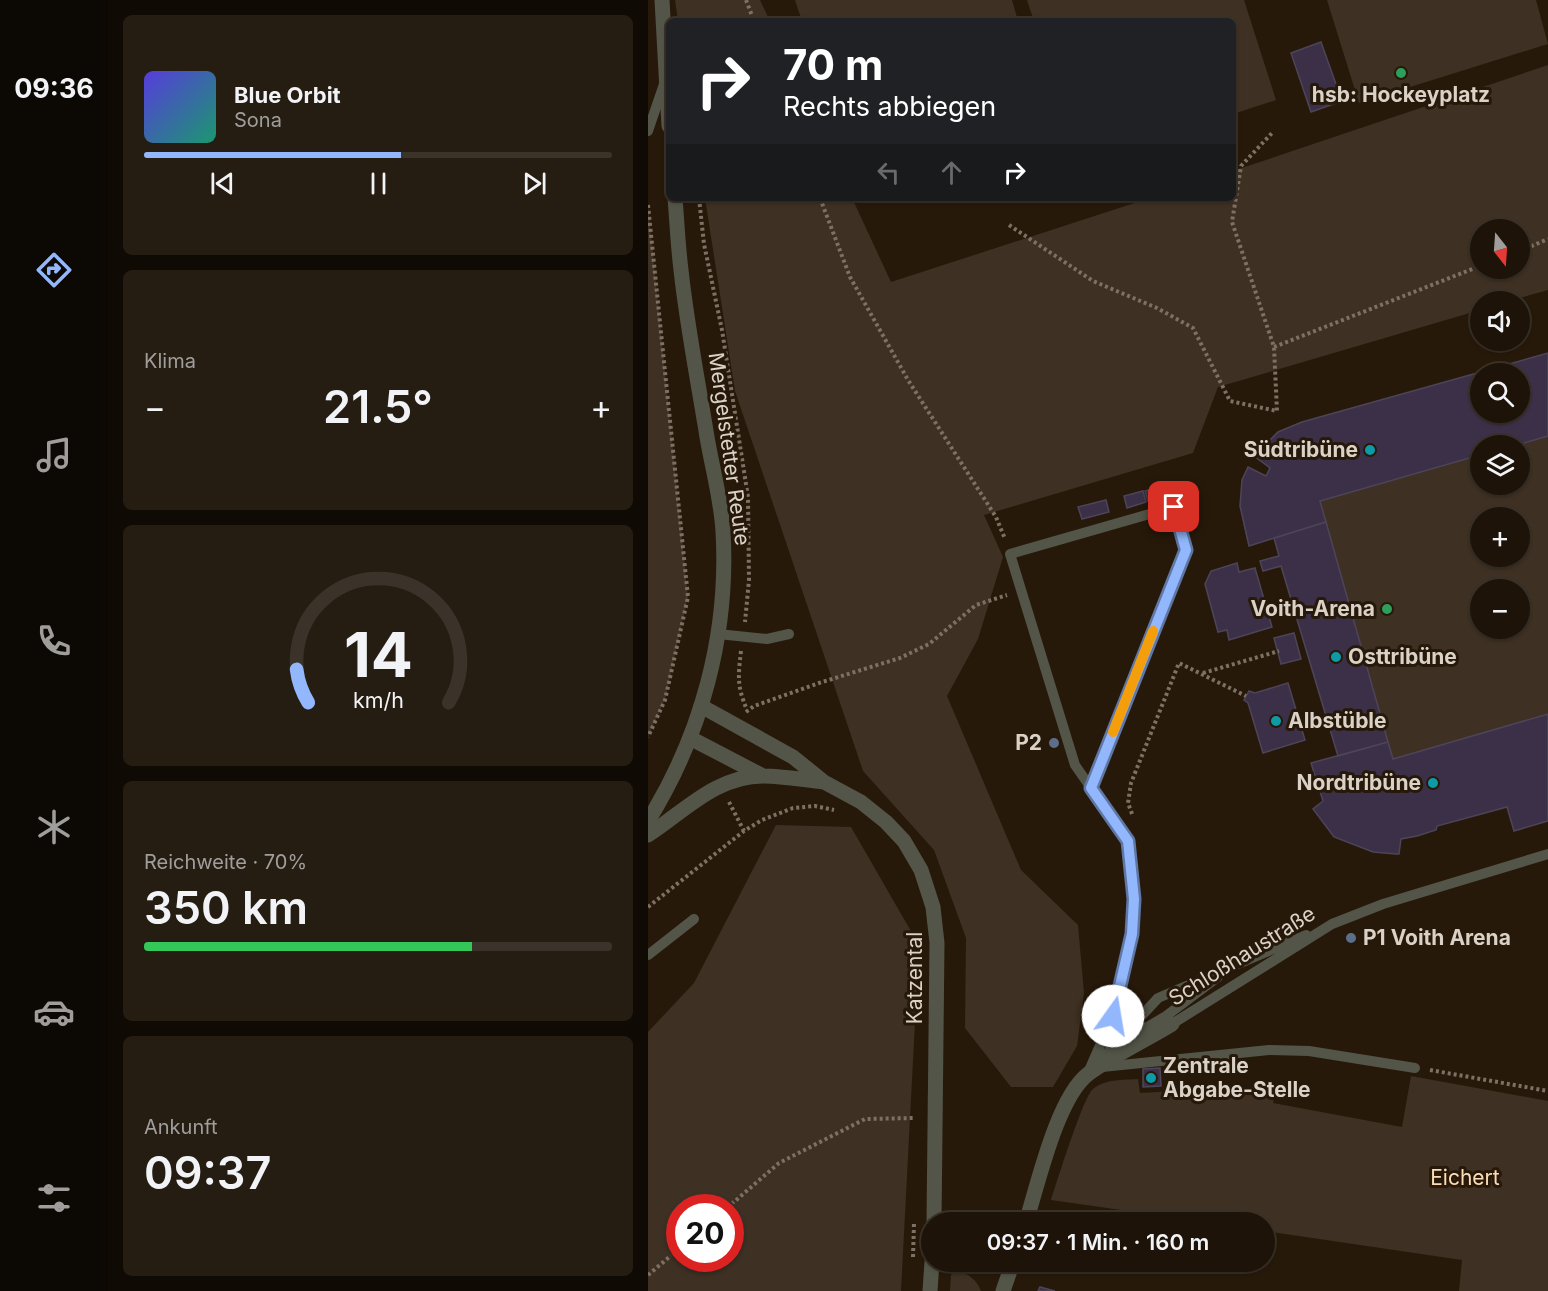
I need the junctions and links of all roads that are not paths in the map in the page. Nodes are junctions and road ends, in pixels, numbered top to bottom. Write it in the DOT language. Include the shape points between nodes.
graph roads {
  1 [pos="662,0"];
  2 [pos="665,81"];
  3 [pos="666,92"];
  4 [pos="648,131"];
  5 [pos="675,201"];
  6 [pos="718,634"];
  7 [pos="789,634"];
  8 [pos="701,706"];
  9 [pos="690,738"];
  10 [pos="763,776"];
  11 [pos="824,782"];
  12 [pos="1091,788"];
  13 [pos="648,821"];
  14 [pos="648,835"];
  15 [pos="1548,854"];
  16 [pos="694,919"];
  17 [pos="1329,926"];
  18 [pos="648,955"];
  19 [pos="1233,966"];
  20 [pos="1172,1024"];
  21 [pos="1112,1048"];
  22 [pos="1100,1067"];
  23 [pos="1415,1068"];
  24 [pos="1086,1075"];
  25 [pos="934,1212"];
  26 [pos="1029,1212"];
  27 [pos="931,1272"];
  28 [pos="1009,1272"];
  29 [pos="930,1291"];
  30 [pos="1003,1291"];
  1 -- 2 [label="street"];
  2 -- 3 [label="street"];
  2 -- 4 [label="lane"];
  5 -- 6 [label="street, Mergelstetter Reute" via="681,272 723,529"];
  6 -- 7 [label="lane" via="767,639"];
  6 -- 8 [label="street, Mergelstetter Reute"];
  8 -- 9 [label="street"];
  8 -- 11 [label="street, Katzental" via="793,757"];
  9 -- 10 [label="street, Katzental"];
  9 -- 13 [label="street"];
  10 -- 11 [label="street, Katzental"];
  10 -- 14 [label="street, Katzental" via="746,777 702,795"];
  11 -- 25 [label="street, Katzental" via="861,802 904,841 921,870 933,907 937,943"];
  12 -- 12 [label="lane" via="1075,765 1010,554 1174,507 1186,550"];
  12 -- 24 [label="lane" via="1128,841 1134,899 1132,934 1113,1016"];
  15 -- 17 [label="lane, Schloßhaustraße" via="1383,904"];
  16 -- 18 [label="lane"];
  17 -- 19 [label="lane"];
  17 -- 20 [label="lane, Schloßhaustraße"];
  19 -- 21 [label="lane" via="1166,1016"];
  19 -- 21 [label="lane" via="1158,998"];
  20 -- 22 [label="street, Schloßhaustraße"];
  21 -- 24 [label="lane"];
  22 -- 23 [label="lane" via="1269,1050 1309,1051"];
  22 -- 24 [label="street, Schloßhaustraße"];
  24 -- 26 [label="street, Schloßhaustraße" via="1064,1107"];
  27 -- 29 [label="street"];
  28 -- 30 [label="street"];
}
